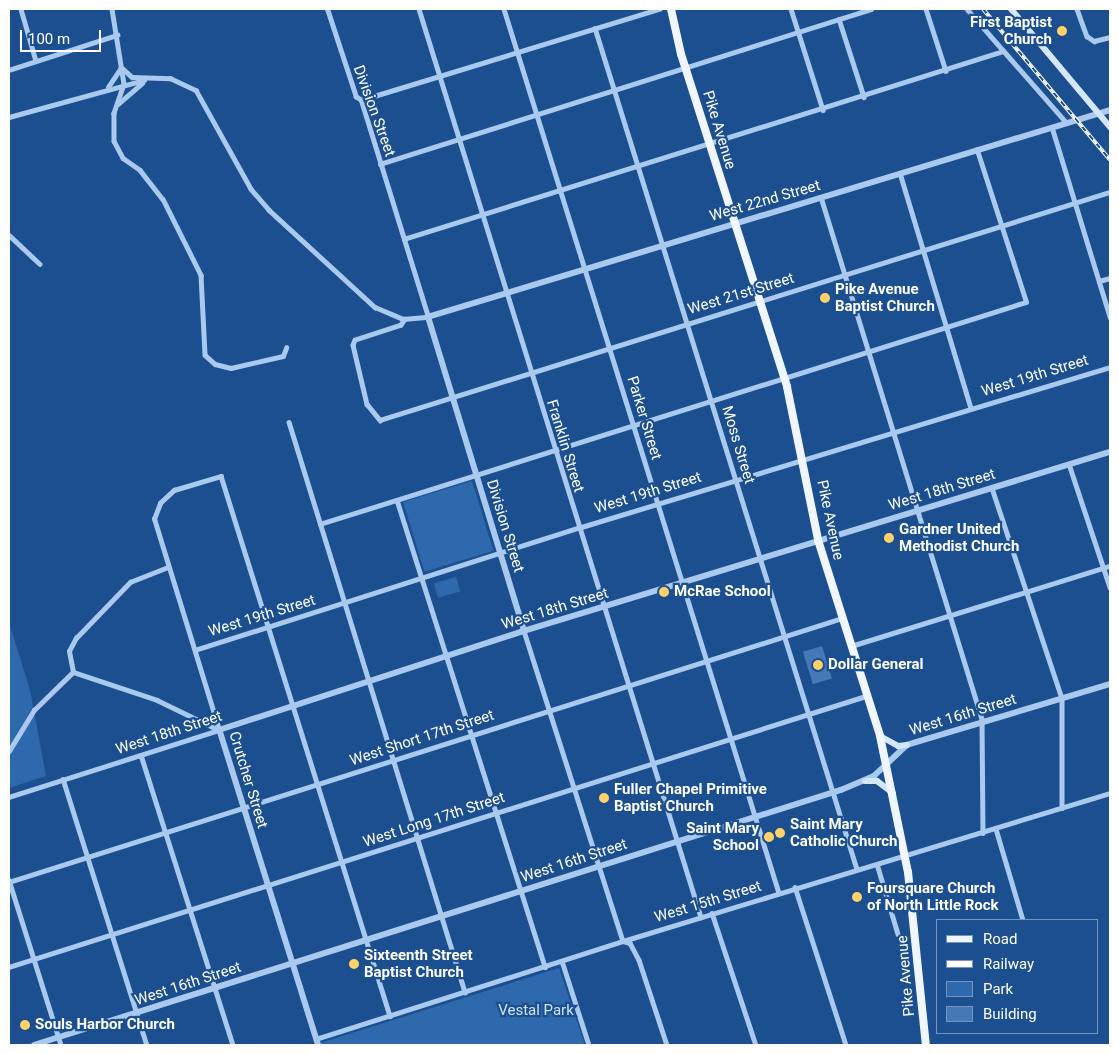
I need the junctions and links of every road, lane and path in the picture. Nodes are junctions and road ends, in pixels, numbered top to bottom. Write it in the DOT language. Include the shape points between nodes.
graph roads {
  1 [pos="21,9"];
  2 [pos="112,9"];
  3 [pos="327,9"];
  4 [pos="419,9"];
  5 [pos="504,9"];
  6 [pos="659,9"];
  7 [pos="671,9"];
  8 [pos="791,9"];
  9 [pos="871,9"];
  10 [pos="926,9"];
  11 [pos="966,9"];
  12 [pos="1010,9"];
  13 [pos="1078,9"];
  14 [pos="839,19"];
  15 [pos="595,28"];
  16 [pos="799,32"];
  17 [pos="117,35"];
  18 [pos="1110,37"];
  19 [pos="1003,51"];
  20 [pos="518,52"];
  21 [pos="36,61"];
  22 [pos="121,67"];
  23 [pos="685,69"];
  24 [pos="9,70"];
  25 [pos="946,71"];
  26 [pos="440,76"];
  27 [pos="147,80"];
  28 [pos="124,84"];
  29 [pos="108,88"];
  30 [pos="614,91"];
  31 [pos="864,97"];
  32 [pos="361,100"];
  33 [pos="115,109"];
  34 [pos="823,110"];
  35 [pos="1110,110"];
  36 [pos="1098,113"];
  37 [pos="537,115"];
  38 [pos="9,117"];
  39 [pos="1066,122"];
  40 [pos="1052,127"];
  41 [pos="1110,127"];
  42 [pos="460,139"];
  43 [pos="709,145"];
  44 [pos="977,150"];
  45 [pos="380,164"];
  46 [pos="638,167"];
  47 [pos="900,173"];
  48 [pos="561,191"];
  49 [pos="1110,192"];
  50 [pos="821,198"];
  51 [pos="1075,203"];
  52 [pos="483,215"];
  53 [pos="733,224"];
  54 [pos="1002,226"];
  55 [pos="9,235"];
  56 [pos="404,239"];
  57 [pos="661,245"];
  58 [pos="924,250"];
  59 [pos="40,264"];
  60 [pos="585,269"];
  61 [pos="845,275"];
  62 [pos="1110,278"];
  63 [pos="1099,281"];
  64 [pos="507,293"];
  65 [pos="759,302"];
  66 [pos="428,317"];
  67 [pos="1110,317"];
  68 [pos="405,319"];
  69 [pos="688,324"];
  70 [pos="947,328"];
  71 [pos="286,348"];
  72 [pos="610,348"];
  73 [pos="869,353"];
  74 [pos="1110,367"];
  75 [pos="530,374"];
  76 [pos="784,379"];
  77 [pos="452,398"];
  78 [pos="712,402"];
  79 [pos="971,408"];
  80 [pos="289,422"];
  81 [pos="634,426"];
  82 [pos="893,432"];
  83 [pos="554,452"];
  84 [pos="1110,452"];
  85 [pos="804,458"];
  86 [pos="1070,464"];
  87 [pos="476,475"];
  88 [pos="736,479"];
  89 [pos="992,488"];
  90 [pos="397,500"];
  91 [pos="658,504"];
  92 [pos="916,510"];
  93 [pos="320,524"];
  94 [pos="578,528"];
  95 [pos="818,540"];
  96 [pos="500,553"];
  97 [pos="760,558"];
  98 [pos="1110,566"];
  99 [pos="168,567"];
  100 [pos="1104,568"];
  101 [pos="422,578"];
  102 [pos="683,583"];
  103 [pos="1110,587"];
  104 [pos="1026,592"];
  105 [pos="344,603"];
  106 [pos="602,607"];
  107 [pos="950,616"];
  108 [pos="842,618"];
  109 [pos="268,627"];
  110 [pos="524,631"];
  111 [pos="785,636"];
  112 [pos="851,646"];
  113 [pos="194,650"];
  114 [pos="447,658"];
  115 [pos="707,661"];
  116 [pos="73,672"];
  117 [pos="370,682"];
  118 [pos="1110,684"];
  119 [pos="628,686"];
  120 [pos="866,696"];
  121 [pos="1062,698"];
  122 [pos="293,707"];
  123 [pos="549,711"];
  124 [pos="809,714"];
  125 [pos="982,722"];
  126 [pos="219,730"];
  127 [pos="472,735"];
  128 [pos="880,736"];
  129 [pos="731,739"];
  130 [pos="907,745"];
  131 [pos="9,751"];
  132 [pos="141,755"];
  133 [pos="394,760"];
  134 [pos="652,763"];
  135 [pos="886,763"];
  136 [pos="63,779"];
  137 [pos="865,781"];
  138 [pos="317,784"];
  139 [pos="574,788"];
  140 [pos="833,792"];
  141 [pos="893,793"];
  142 [pos="1110,793"];
  143 [pos="9,797"];
  144 [pos="242,807"];
  145 [pos="1062,808"];
  146 [pos="496,813"];
  147 [pos="755,817"];
  148 [pos="996,828"];
  149 [pos="166,832"];
  150 [pos="983,833"];
  151 [pos="418,838"];
  152 [pos="676,842"];
  153 [pos="906,856"];
  154 [pos="88,857"];
  155 [pos="341,862"];
  156 [pos="877,864"];
  157 [pos="599,866"];
  158 [pos="857,869"];
  159 [pos="9,881"];
  160 [pos="268,885"];
  161 [pos="795,888"];
  162 [pos="521,891"];
  163 [pos="779,892"];
  164 [pos="191,910"];
  165 [pos="712,914"];
  166 [pos="443,916"];
  167 [pos="701,917"];
  168 [pos="1023,919"];
  169 [pos="898,934"];
  170 [pos="112,935"];
  171 [pos="366,940"];
  172 [pos="623,941"];
  173 [pos="34,959"];
  174 [pos="562,961"];
  175 [pos="292,964"];
  176 [pos="545,966"];
  177 [pos="9,967"];
  178 [pos="216,988"];
  179 [pos="465,992"];
  180 [pos="137,1013"];
  181 [pos="390,1016"];
  182 [pos="59,1038"];
  183 [pos="317,1042"];
  184 [pos="34,1045"];
  185 [pos="62,1045"];
  186 [pos="147,1045"];
  187 [pos="233,1045"];
  188 [pos="589,1045"];
  189 [pos="667,1045"];
  190 [pos="756,1045"];
  191 [pos="846,1045"];
  192 [pos="926,1045"];
  1 -- 21 [label="street"];
  2 -- 17 [label="street"];
  3 -- 32 [label="street, Division Street" via="356,97"];
  4 -- 26 [label="street, Franklin Street"];
  5 -- 20 [label="street, Parker Street"];
  6 -- 15 [label="street"];
  7 -- 23 [label="main road, Pike Avenue"];
  8 -- 16 [label="street"];
  9 -- 14 [label="street"];
  10 -- 25 [label="street"];
  11 -- 19 [label="street"];
  12 -- 36 [label="main road"];
  13 -- 18 [label="street" via="1091,39"];
  14 -- 16 [label="street"];
  14 -- 31 [label="street"];
  15 -- 20 [label="street"];
  15 -- 30 [label="street, Moss Street"];
  16 -- 23 [label="street"];
  16 -- 34 [label="street"];
  17 -- 21 [label="street"];
  17 -- 22 [label="street"];
  19 -- 25 [label="street"];
  19 -- 39 [label="street"];
  20 -- 26 [label="street"];
  20 -- 37 [label="street, Parker Street"];
  21 -- 24 [label="street"];
  22 -- 27 [label="street" via="132,77"];
  22 -- 28 [label="street"];
  22 -- 29 [label="street"];
  23 -- 30 [label="street"];
  23 -- 43 [label="main road, Pike Avenue"];
  25 -- 31 [label="street"];
  26 -- 32 [label="street"];
  26 -- 42 [label="street, Franklin Street"];
  27 -- 28 [label="street"];
  27 -- 33 [label="street" via="131,89"];
  27 -- 68 [label="street" via="170,78 196,90 256,196 375,307"];
  28 -- 29 [label="street"];
  28 -- 33 [label="street"];
  29 -- 38 [label="street"];
  30 -- 37 [label="street"];
  30 -- 46 [label="street, Moss Street"];
  31 -- 34 [label="street"];
  32 -- 45 [label="street, Division Street"];
  33 -- 71 [label="street" via="112,131 117,151 140,170 163,199 201,275 203,345 208,358 231,368 283,356"];
  34 -- 43 [label="street"];
  35 -- 36 [label="street, West 22nd Street"];
  36 -- 39 [label="street, West 22nd Street"];
  36 -- 41 [label="main road"];
  37 -- 42 [label="street"];
  37 -- 48 [label="street, Parker Street"];
  39 -- 40 [label="street, West 22nd Street"];
  40 -- 44 [label="street, West 22nd Street"];
  40 -- 51 [label="street"];
  42 -- 45 [label="street"];
  42 -- 52 [label="street, Franklin Street"];
  43 -- 46 [label="street"];
  43 -- 53 [label="main road, Pike Avenue"];
  44 -- 47 [label="street, West 22nd Street"];
  44 -- 54 [label="street"];
  45 -- 56 [label="street, Division Street"];
  46 -- 48 [label="street"];
  46 -- 57 [label="street, Moss Street"];
  47 -- 50 [label="street, West 22nd Street"];
  47 -- 58 [label="street"];
  48 -- 52 [label="street"];
  48 -- 60 [label="street, Parker Street"];
  49 -- 51 [label="street, West 21st Street"];
  50 -- 53 [label="street, West 22nd Street"];
  50 -- 61 [label="street"];
  51 -- 54 [label="street, West 21st Street"];
  51 -- 63 [label="street"];
  52 -- 56 [label="street"];
  52 -- 64 [label="street, Franklin Street"];
  53 -- 57 [label="street, West 22nd Street"];
  53 -- 65 [label="main road, Pike Avenue"];
  54 -- 58 [label="street, West 21st Street"];
  54 -- 70 [label="street" via="1026,302"];
  55 -- 59 [label="street"];
  56 -- 66 [label="street, Division Street"];
  57 -- 60 [label="street, West 22nd Street"];
  57 -- 69 [label="street, Moss Street"];
  58 -- 61 [label="street, West 21st Street"];
  58 -- 70 [label="street"];
  60 -- 64 [label="street, West 22nd Street"];
  60 -- 72 [label="street, Parker Street"];
  61 -- 65 [label="street, West 21st Street"];
  61 -- 73 [label="street"];
  62 -- 63 [label="street"];
  63 -- 67 [label="street"];
  64 -- 66 [label="street, West 22nd Street"];
  64 -- 75 [label="street, Franklin Street"];
  65 -- 69 [label="street, West 21st Street"];
  65 -- 76 [label="main road, Pike Avenue"];
  66 -- 68 [label="street"];
  66 -- 77 [label="street, Division Street"];
  68 -- 77 [label="street, West 21st Street" via="401,325 355,340 354,353 367,404 380,420"];
  69 -- 72 [label="street, West 21st Street"];
  69 -- 78 [label="street, Moss Street"];
  70 -- 73 [label="street"];
  70 -- 79 [label="street"];
  72 -- 75 [label="street, West 21st Street"];
  72 -- 81 [label="street, Parker Street"];
  73 -- 76 [label="street"];
  73 -- 82 [label="street"];
  74 -- 79 [label="street, West 19th Street"];
  75 -- 77 [label="street, West 21st Street"];
  75 -- 83 [label="street, Franklin Street"];
  76 -- 78 [label="street"];
  76 -- 85 [label="main road, Pike Avenue"];
  77 -- 87 [label="street, Division Street"];
  78 -- 81 [label="street"];
  78 -- 88 [label="street, Moss Street"];
  79 -- 82 [label="street, West 19th Street"];
  80 -- 93 [label="street"];
  81 -- 83 [label="street"];
  81 -- 91 [label="street, Parker Street"];
  82 -- 85 [label="street, West 19th Street"];
  82 -- 92 [label="street"];
  83 -- 87 [label="street"];
  83 -- 94 [label="street, Franklin Street"];
  84 -- 86 [label="street, West 18th Street"];
  85 -- 88 [label="street, West 19th Street"];
  85 -- 95 [label="main road, Pike Avenue"];
  86 -- 89 [label="street, West 18th Street"];
  86 -- 100 [label="street"];
  87 -- 90 [label="street"];
  87 -- 96 [label="street, Division Street"];
  88 -- 91 [label="street, West 19th Street"];
  88 -- 97 [label="street, Moss Street"];
  89 -- 92 [label="street, West 18th Street"];
  89 -- 104 [label="street"];
  90 -- 93 [label="street"];
  90 -- 101 [label="street"];
  91 -- 94 [label="street, West 19th Street"];
  91 -- 102 [label="street, Parker Street"];
  92 -- 95 [label="street, West 18th Street"];
  92 -- 107 [label="street"];
  93 -- 105 [label="street"];
  94 -- 96 [label="street, West 19th Street"];
  94 -- 106 [label="street, Franklin Street"];
  95 -- 97 [label="street, West 18th Street"];
  95 -- 108 [label="main road, Pike Avenue"];
  96 -- 101 [label="street, West 19th Street"];
  96 -- 110 [label="street, Division Street"];
  97 -- 102 [label="street, West 18th Street"];
  97 -- 111 [label="street, Moss Street"];
  98 -- 100 [label="street"];
  99 -- 109 [label="street, Crutcher Street" via="155,522 156,511 166,496 221,476"];
  99 -- 113 [label="street, Crutcher Street"];
  99 -- 116 [label="street" via="130,582 76,638 70,651"];
  100 -- 103 [label="street"];
  100 -- 104 [label="street"];
  101 -- 105 [label="street, West 19th Street"];
  101 -- 114 [label="street"];
  102 -- 106 [label="street, West 18th Street"];
  102 -- 115 [label="street, Parker Street"];
  104 -- 107 [label="street"];
  104 -- 121 [label="street"];
  105 -- 109 [label="street, West 19th Street"];
  105 -- 117 [label="street"];
  106 -- 110 [label="street, West 18th Street"];
  106 -- 119 [label="street, Franklin Street"];
  107 -- 112 [label="street"];
  107 -- 125 [label="street"];
  108 -- 111 [label="street, West Short 17th Street"];
  108 -- 112 [label="main road, Pike Avenue"];
  109 -- 113 [label="street, West 19th Street"];
  109 -- 122 [label="street"];
  110 -- 114 [label="street, West 18th Street"];
  110 -- 123 [label="street, Division Street"];
  111 -- 115 [label="street, West Short 17th Street"];
  111 -- 124 [label="street, Moss Street"];
  112 -- 120 [label="main road, Pike Avenue"];
  113 -- 126 [label="street, Crutcher Street"];
  114 -- 117 [label="street, West 18th Street"];
  114 -- 127 [label="street"];
  115 -- 119 [label="street, West Short 17th Street"];
  115 -- 129 [label="street, Parker Street"];
  116 -- 126 [label="street" via="157,700"];
  116 -- 131 [label="street" via="34,710"];
  117 -- 122 [label="street, West 18th Street"];
  117 -- 133 [label="street"];
  118 -- 121 [label="street, West 16th Street"];
  119 -- 123 [label="street, West Short 17th Street"];
  119 -- 134 [label="street, Franklin Street"];
  120 -- 124 [label="street, West Long 17th Street"];
  120 -- 128 [label="main road, Pike Avenue"];
  121 -- 125 [label="street, West 16th Street"];
  121 -- 145 [label="street"];
  122 -- 126 [label="street, West 18th Street"];
  122 -- 138 [label="street"];
  123 -- 127 [label="street, West Short 17th Street"];
  123 -- 139 [label="street, Division Street"];
  124 -- 129 [label="street, West Long 17th Street"];
  124 -- 140 [label="street, Moss Street"];
  125 -- 130 [label="street, West 16th Street"];
  125 -- 150 [label="street"];
  126 -- 132 [label="street, West 18th Street"];
  126 -- 144 [label="street, Crutcher Street"];
  127 -- 133 [label="street, West Short 17th Street"];
  127 -- 146 [label="street"];
  128 -- 130 [label="main road" via="898,746"];
  128 -- 135 [label="main road, Pike Avenue"];
  129 -- 134 [label="street, West Long 17th Street"];
  129 -- 147 [label="street, Parker Street"];
  130 -- 135 [label="street, West 16th Street"];
  132 -- 136 [label="street, West 18th Street"];
  132 -- 149 [label="street"];
  133 -- 138 [label="street, West Short 17th Street"];
  133 -- 151 [label="street"];
  134 -- 139 [label="street, West Long 17th Street"];
  134 -- 152 [label="street, Franklin Street"];
  135 -- 137 [label="street, West 16th Street"];
  135 -- 141 [label="main road, Pike Avenue"];
  136 -- 143 [label="street, West 18th Street"];
  136 -- 154 [label="street"];
  137 -- 140 [label="street, West 16th Street"];
  137 -- 141 [label="main road" via="877,781"];
  138 -- 144 [label="street, West Short 17th Street"];
  138 -- 155 [label="street"];
  139 -- 146 [label="street, West Long 17th Street"];
  139 -- 157 [label="street, Division Street"];
  140 -- 147 [label="street, West 16th Street"];
  140 -- 158 [label="street, Moss Street"];
  141 -- 153 [label="main road, Pike Avenue"];
  142 -- 145 [label="street, West 15th Street"];
  144 -- 149 [label="street, West Short 17th Street"];
  144 -- 160 [label="street, Crutcher Street"];
  145 -- 148 [label="street, West 15th Street"];
  146 -- 151 [label="street, West Long 17th Street"];
  146 -- 162 [label="street"];
  147 -- 152 [label="street, West 16th Street"];
  147 -- 163 [label="street, Parker Street"];
  148 -- 150 [label="street, West 15th Street"];
  148 -- 168 [label="street"];
  149 -- 154 [label="street, West Short 17th Street"];
  149 -- 164 [label="street"];
  150 -- 153 [label="street, West 15th Street"];
  151 -- 155 [label="street, West Long 17th Street"];
  151 -- 166 [label="street"];
  152 -- 157 [label="street, West 16th Street"];
  152 -- 167 [label="street, Franklin Street"];
  153 -- 156 [label="street, West 15th Street"];
  153 -- 192 [label="main road, Pike Avenue"];
  154 -- 159 [label="street, West Short 17th Street"];
  154 -- 170 [label="street"];
  155 -- 160 [label="street, West Long 17th Street"];
  155 -- 171 [label="street"];
  156 -- 158 [label="street, West 15th Street"];
  156 -- 169 [label="street"];
  157 -- 162 [label="street, West 16th Street"];
  157 -- 172 [label="street, Division Street"];
  158 -- 161 [label="street, West 15th Street"];
  159 -- 173 [label="street"];
  160 -- 164 [label="street, West Long 17th Street"];
  160 -- 175 [label="street, Crutcher Street"];
  161 -- 163 [label="street, West 15th Street"];
  161 -- 191 [label="street"];
  162 -- 166 [label="street, West 16th Street"];
  162 -- 176 [label="street"];
  163 -- 165 [label="street, West 15th Street"];
  164 -- 170 [label="street, West Long 17th Street"];
  164 -- 178 [label="street"];
  165 -- 167 [label="street, West 15th Street"];
  165 -- 190 [label="street"];
  166 -- 171 [label="street, West 16th Street"];
  166 -- 179 [label="street"];
  167 -- 172 [label="street, West 15th Street"];
  170 -- 173 [label="street, West Long 17th Street"];
  170 -- 180 [label="street"];
  171 -- 175 [label="street, West 16th Street"];
  171 -- 181 [label="street"];
  172 -- 174 [label="street, West 15th Street"];
  172 -- 189 [label="street, Division Street" via="630,943 639,960"];
  173 -- 177 [label="street, West Long 17th Street"];
  173 -- 182 [label="street"];
  174 -- 176 [label="street, West 15th Street"];
  174 -- 188 [label="street"];
  175 -- 178 [label="street, West 16th Street"];
  175 -- 183 [label="street, Crutcher Street"];
  176 -- 179 [label="street, West 15th Street"];
  178 -- 180 [label="street, West 16th Street"];
  178 -- 187 [label="street"];
  179 -- 181 [label="street, West 15th Street"];
  180 -- 182 [label="street, West 16th Street"];
  180 -- 186 [label="street"];
  181 -- 183 [label="street, West 15th Street"];
  182 -- 184 [label="street, West 16th Street"];
  182 -- 185 [label="street"];
}
